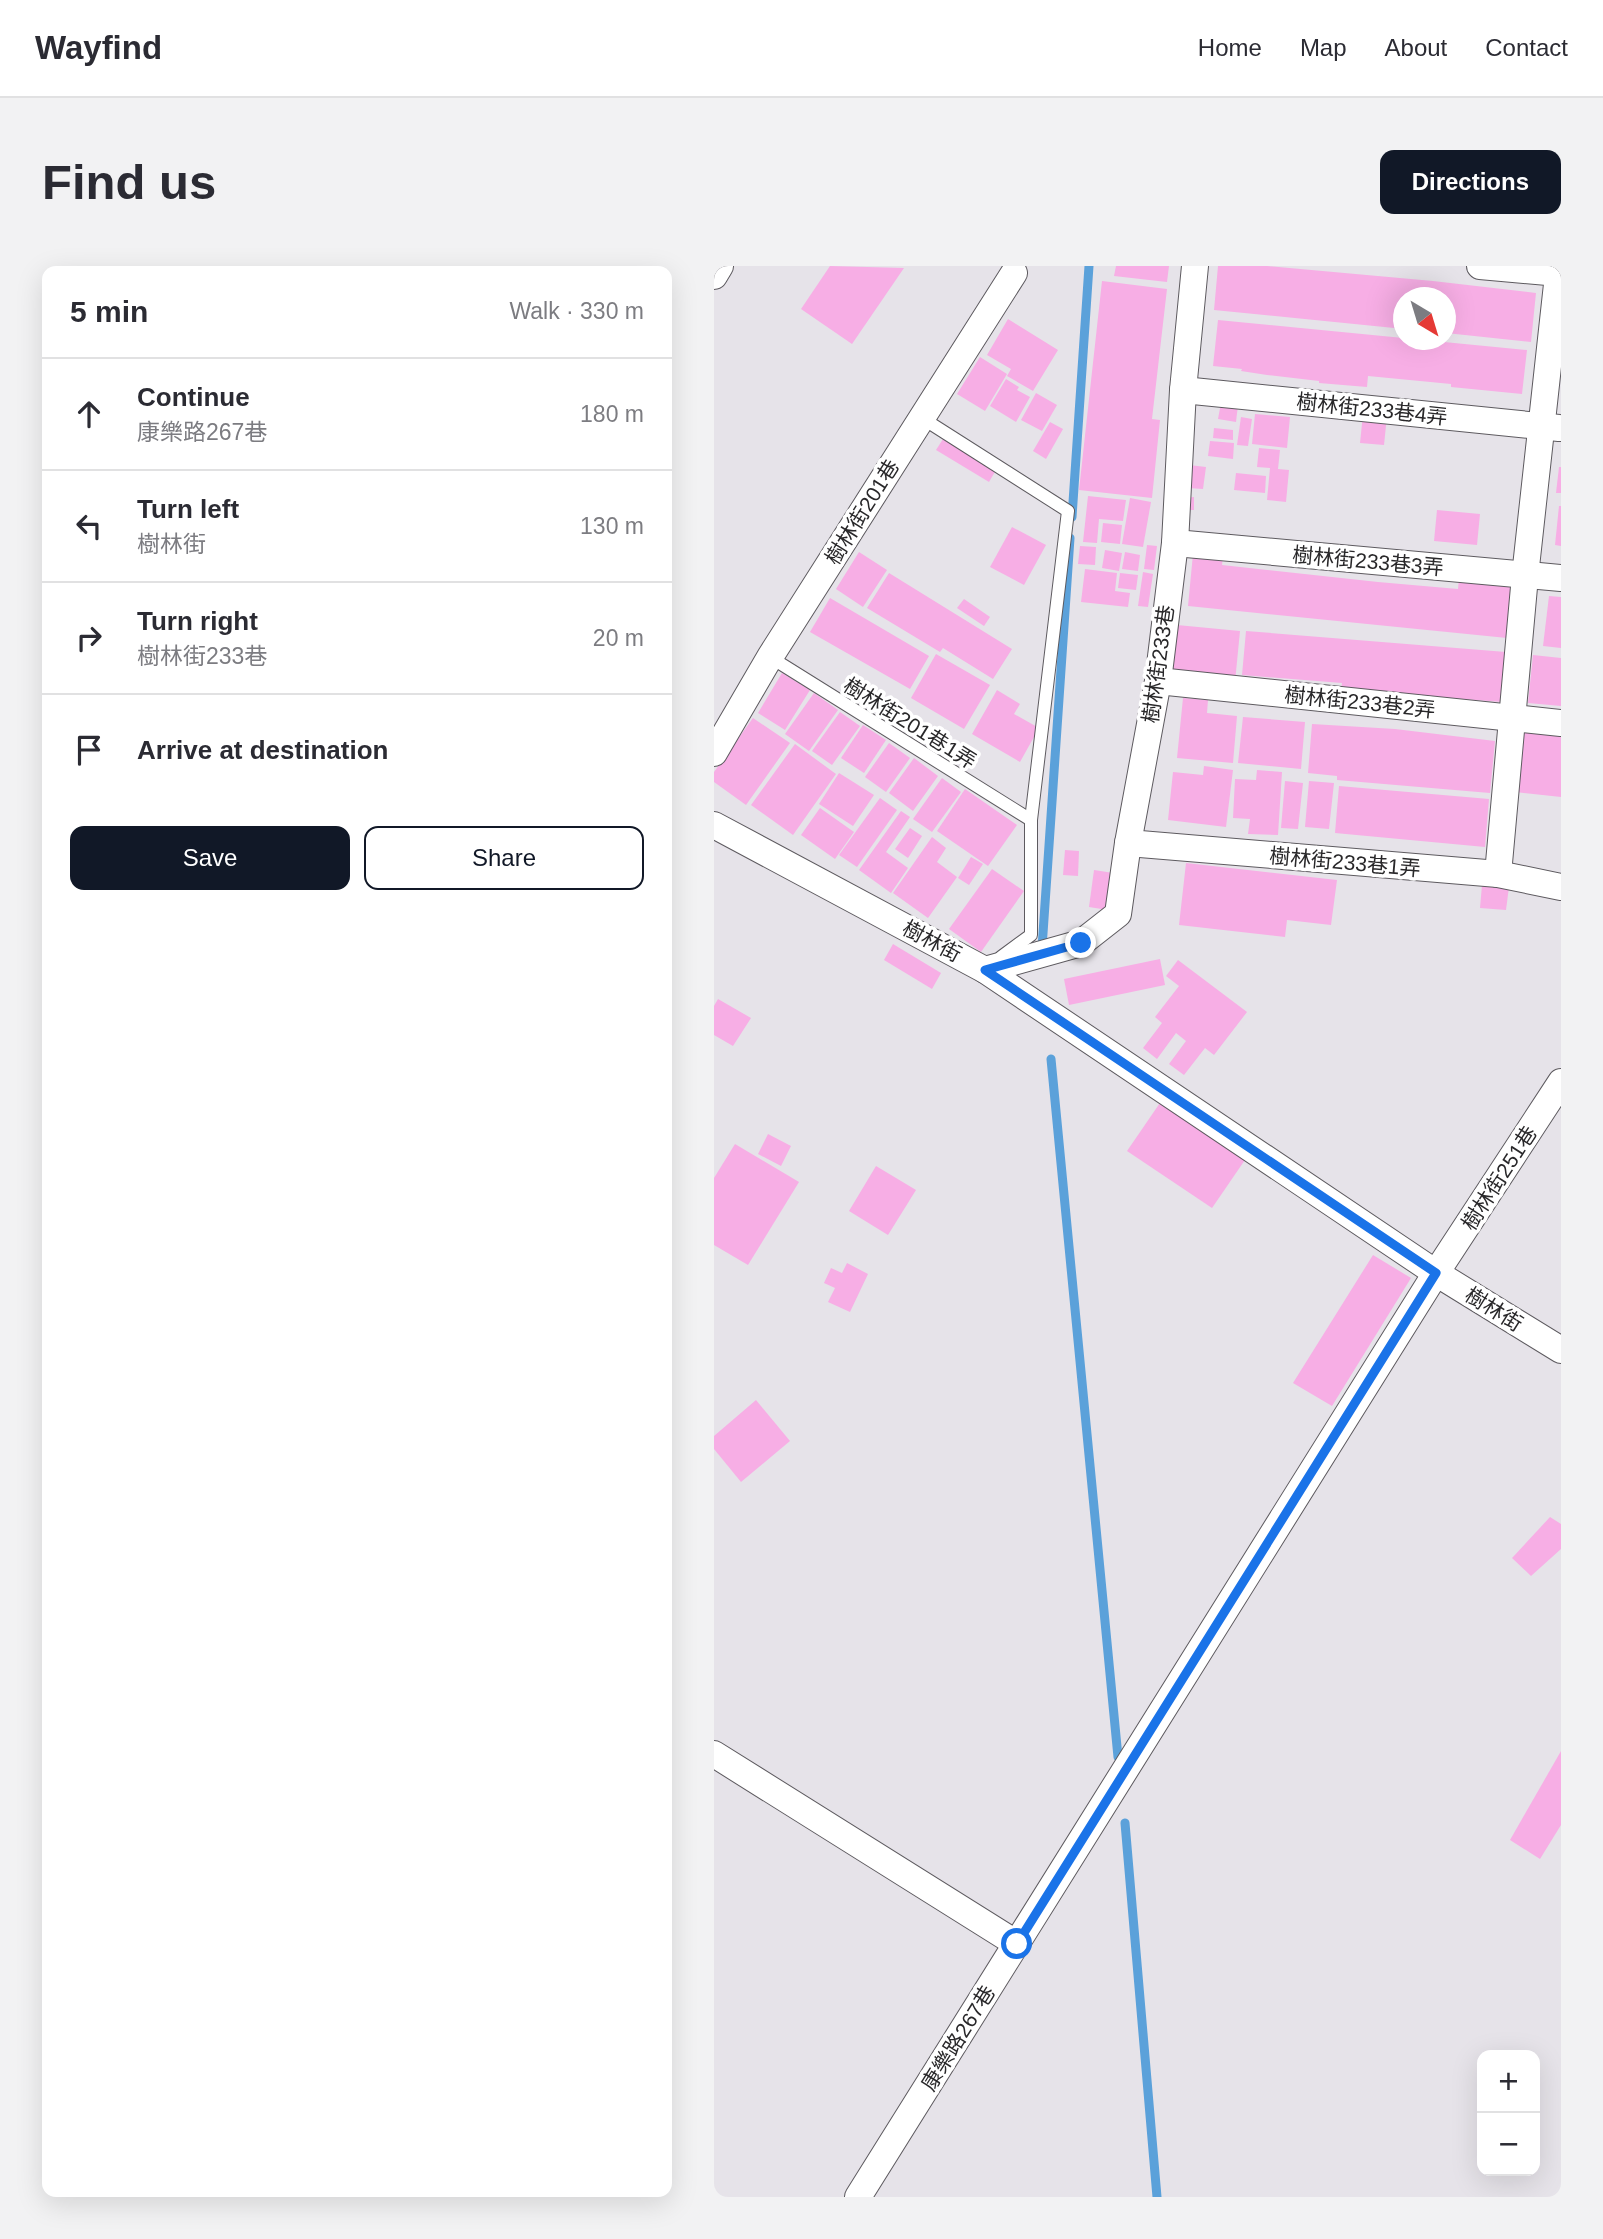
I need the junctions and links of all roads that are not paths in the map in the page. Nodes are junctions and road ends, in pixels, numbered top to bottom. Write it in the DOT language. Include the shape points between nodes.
graph roads {
  1 [pos="720,266"];
  2 [pos="1195,266"];
  3 [pos="1480,266"];
  4 [pos="1559,270"];
  5 [pos="1014,273"];
  6 [pos="714,276"];
  7 [pos="1183,390"];
  8 [pos="922,418"];
  9 [pos="1552,427"];
  10 [pos="1175,543"];
  11 [pos="1525,576"];
  12 [pos="1561,578"];
  13 [pos="769,657"];
  14 [pos="1158,681"];
  15 [pos="1513,718"];
  16 [pos="1561,723"];
  17 [pos="714,753"];
  18 [pos="1031,820"];
  19 [pos="714,825"];
  20 [pos="1128,844"];
  21 [pos="1498,874"];
  22 [pos="1561,887"];
  23 [pos="985,970"];
  24 [pos="1561,1082"];
  25 [pos="1436,1273"];
  26 [pos="1561,1350"];
  27 [pos="714,1754"];
  28 [pos="1017,1944"];
  29 [pos="858,2197"];
  1 -- 6 [label="street"];
  2 -- 7 [label="street, 樹林街233巷"];
  3 -- 4 [label="street"];
  4 -- 9 [label="street"];
  5 -- 8 [label="street, 樹林街201巷"];
  7 -- 9 [label="street, 樹林街233巷4弄"];
  7 -- 10 [label="street, 樹林街233巷"];
  8 -- 13 [label="street, 樹林街201巷"];
  8 -- 18 [label="lane" via="1068,510"];
  9 -- 11 [label="street"];
  10 -- 11 [label="street, 樹林街233巷3弄"];
  10 -- 14 [label="street, 樹林街233巷"];
  11 -- 12 [label="street, 樹林街233巷3弄"];
  11 -- 15 [label="street"];
  13 -- 17 [label="street, 樹林街201巷"];
  13 -- 18 [label="lane, 樹林街201巷1弄"];
  14 -- 15 [label="street, 樹林街233巷2弄"];
  14 -- 20 [label="street, 樹林街233巷"];
  15 -- 16 [label="street, 樹林街233巷2弄"];
  15 -- 21 [label="street"];
  18 -- 23 [label="lane" via="1031,936"];
  19 -- 23 [label="street, 樹林街"];
  20 -- 21 [label="street, 樹林街233巷1弄"];
  20 -- 23 [label="street, 樹林街233巷" via="1118,914 1081,943"];
  21 -- 22 [label="street, 樹林街233巷1弄"];
  23 -- 25 [label="street, 樹林街"];
  24 -- 25 [label="street, 樹林街251巷"];
  25 -- 26 [label="street, 樹林街"];
  25 -- 28 [label="street, 康樂路267巷"];
  27 -- 28 [label="street"];
  28 -- 29 [label="street, 康樂路267巷"];
}
